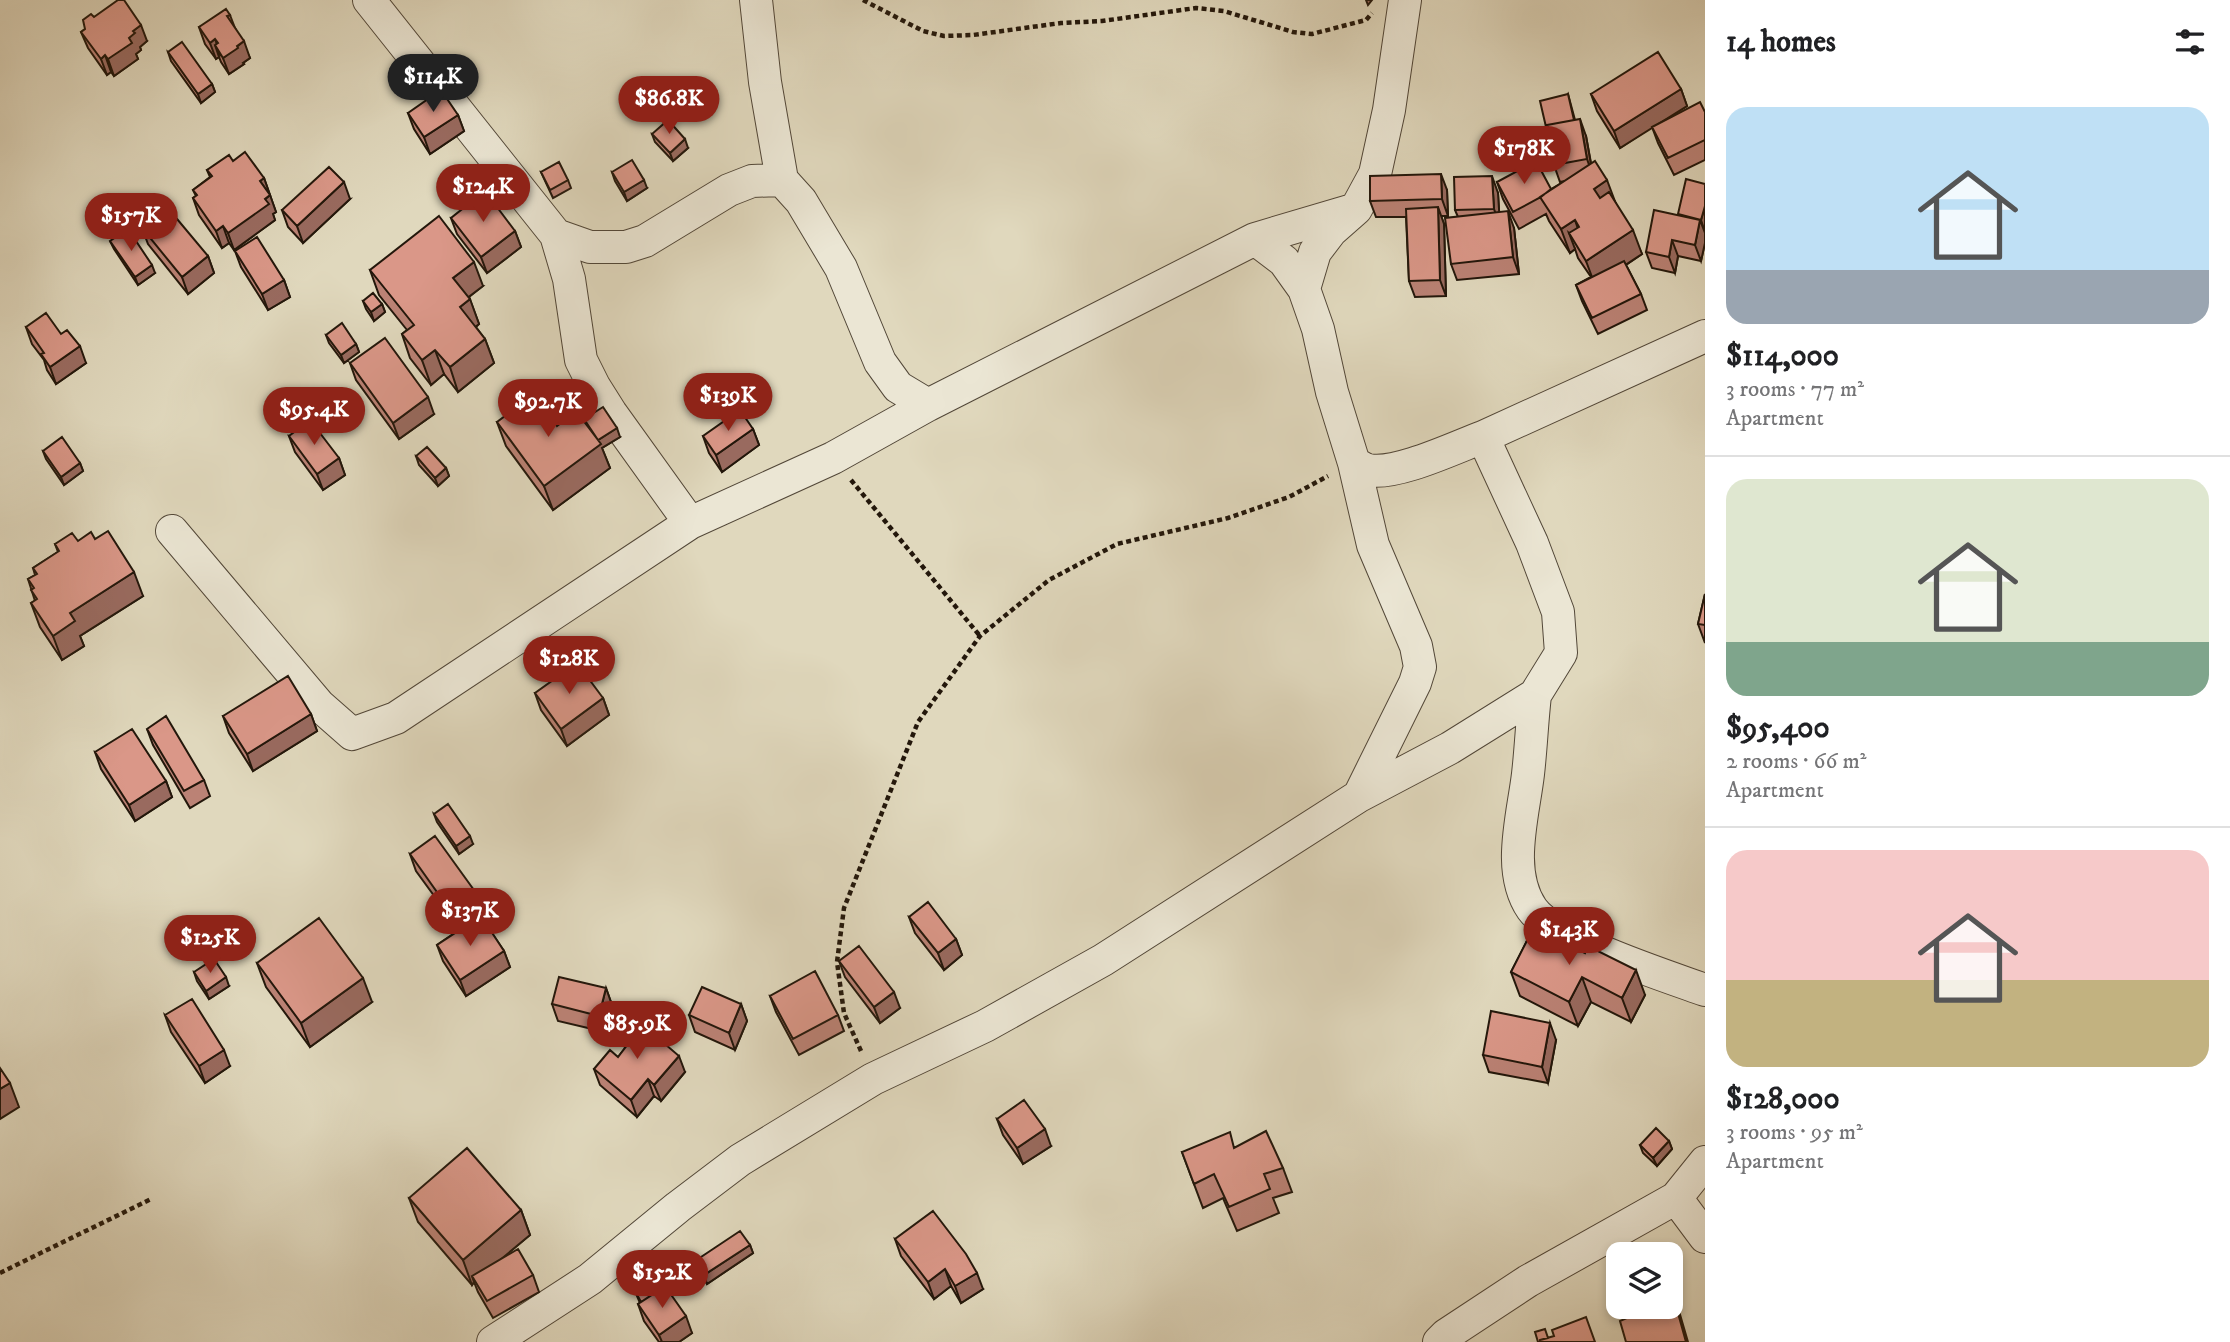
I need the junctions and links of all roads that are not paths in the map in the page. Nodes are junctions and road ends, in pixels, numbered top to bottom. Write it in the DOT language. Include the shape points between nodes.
graph roads {
  1 [pos="369,0"];
  2 [pos="756,0"];
  3 [pos="1405,0"];
  4 [pos="782,180"];
  5 [pos="1356,209"];
  6 [pos="556,235"];
  7 [pos="1255,239"];
  8 [pos="1304,289"];
  9 [pos="1705,335"];
  10 [pos="928,405"];
  11 [pos="1483,437"];
  12 [pos="1353,463"];
  13 [pos="690,523"];
  14 [pos="172,531"];
  15 [pos="1535,695"];
  16 [pos="1359,796"];
  17 [pos="1705,990"];
  18 [pos="1705,1162"];
  19 [pos="1676,1198"];
  20 [pos="1705,1237"];
  21 [pos="536,1330"];
  22 [pos="493,1342"];
  23 [pos="1439,1342"];
  1 -- 6 [label="street"];
  2 -- 4 [label="street"];
  3 -- 5 [label="street" via="1375,174"];
  4 -- 6 [label="street" via="752,181 729,190 645,241 626,247 590,247"];
  4 -- 10 [label="street" via="801,201 841,268 880,362 898,387"];
  5 -- 7 [label="street"];
  5 -- 8 [label="street" via="1315,253"];
  6 -- 13 [label="street" via="569,279 581,360 611,413"];
  7 -- 8 [label="street" via="1283,261"];
  7 -- 10 [label="street"];
  8 -- 12 [label="street"];
  9 -- 11 [label="street"];
  10 -- 13 [label="street" via="833,458"];
  11 -- 12 [label="street" via="1423,461 1385,470 1368,470"];
  11 -- 15 [label="street" via="1558,612 1561,653"];
  12 -- 16 [label="street" via="1373,545 1416,646 1420,667"];
  13 -- 14 [label="street" via="396,718 352,734 319,705"];
  15 -- 16 [label="street" via="1450,748"];
  15 -- 17 [label="street" via="1517,856 1520,885 1533,911 1585,944"];
  16 -- 21 [label="street" via="1091,967 985,1026 873,1079 740,1160 590,1279"];
  18 -- 19 [label="street"];
  19 -- 20 [label="street"];
  19 -- 23 [label="street" via="1528,1282"];
  21 -- 22 [label="street"];
}
